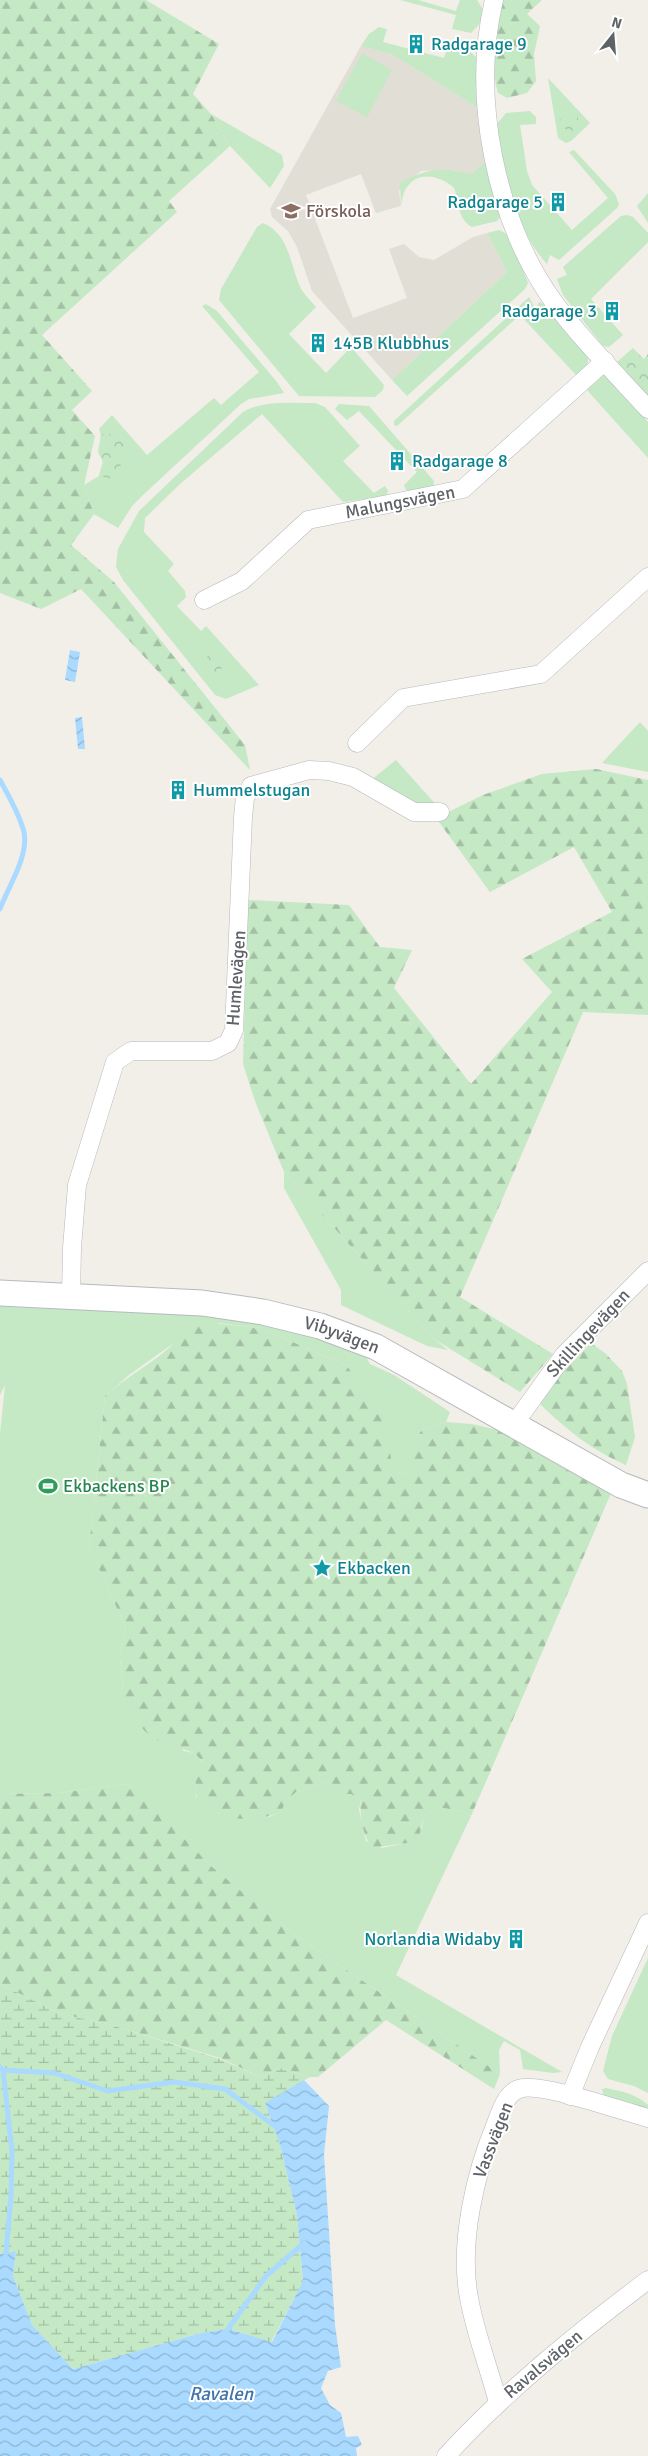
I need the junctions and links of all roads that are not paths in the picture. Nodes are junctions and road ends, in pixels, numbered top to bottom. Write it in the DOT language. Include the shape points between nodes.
graph roads {
  1 [pos="494,0"];
  2 [pos="605,361"];
  3 [pos="648,409"];
  4 [pos="648,577"];
  5 [pos="204,600"];
  6 [pos="357,743"];
  7 [pos="440,812"];
  8 [pos="648,1271"];
  9 [pos="0,1293"];
  10 [pos="71,1297"];
  11 [pos="514,1423"];
  12 [pos="648,1495"];
  13 [pos="648,1923"];
  14 [pos="570,2096"];
  15 [pos="648,2118"];
  16 [pos="648,2280"];
  17 [pos="498,2402"];
  18 [pos="451,2453"];
  1 -- 2 [label="street" via="486,77 491,151 513,225 530,264 553,301"];
  2 -- 3 [label="street"];
  2 -- 5 [label="street, Malungsvägen" via="463,489 308,520 242,580"];
  4 -- 6 [label="street" via="541,674 403,698"];
  7 -- 10 [label="street, Humlevägen" via="414,812 354,777 329,771 309,770 251,786 245,798 243,816 234,1030 228,1043 212,1051 131,1051 115,1062 77,1185"];
  8 -- 11 [label="street, Skillingevägen" via="564,1355"];
  9 -- 10 [label="street, Vibyvägen"];
  10 -- 11 [label="street, Vibyvägen" via="202,1303 264,1312 320,1326 376,1347"];
  11 -- 12 [label="street, Vibyvägen" via="621,1484"];
  13 -- 14 [label="street"];
  14 -- 15 [label="street, Vassvägen"];
  14 -- 17 [label="street, Vassvägen" via="522,2088 511,2094 496,2123 477,2175 465,2255 468,2293"];
  16 -- 17 [label="street, Ravalsvägen" via="549,2356"];
  17 -- 18 [label="street, Ravalsvägen"];
}
